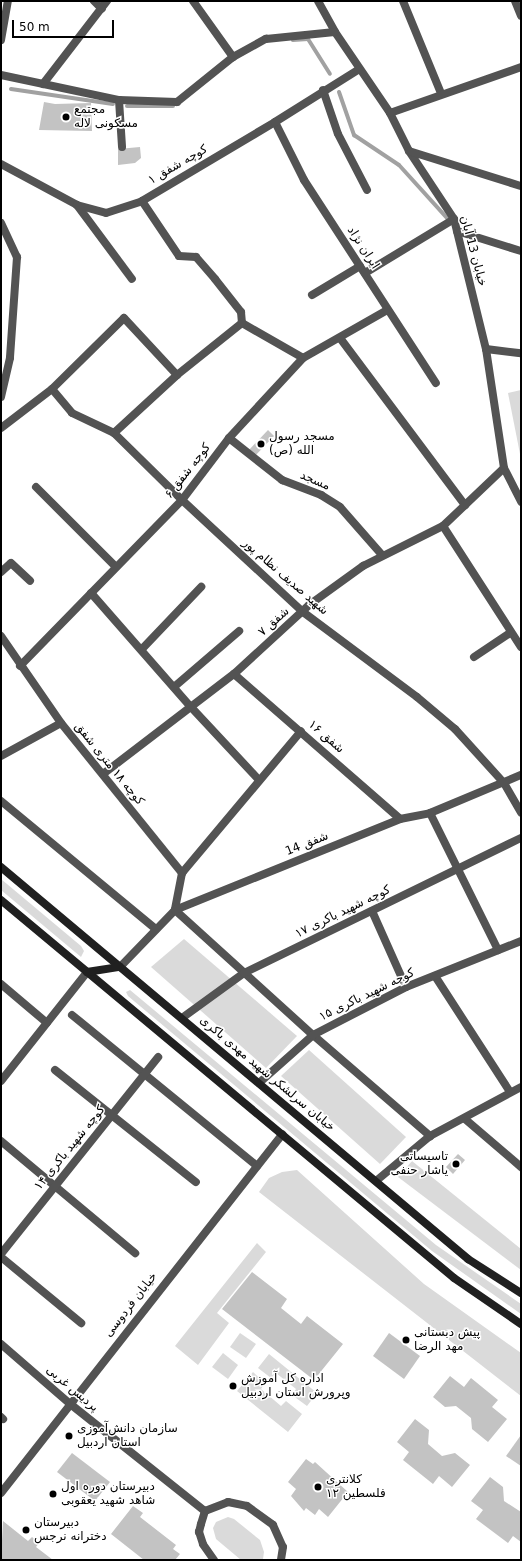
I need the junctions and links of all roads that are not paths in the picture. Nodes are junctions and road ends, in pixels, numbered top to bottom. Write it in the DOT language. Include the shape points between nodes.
graph roads {
  1 [pos="8,1"];
  2 [pos="94,1"];
  3 [pos="107,1"];
  4 [pos="318,1"];
  5 [pos="403,1"];
  6 [pos="515,1"];
  7 [pos="196,2"];
  8 [pos="102,9"];
  9 [pos="521,16"];
  10 [pos="335,32"];
  11 [pos="1,40"];
  12 [pos="234,57"];
  13 [pos="521,67"];
  14 [pos="358,70"];
  15 [pos="1,75"];
  16 [pos="43,84"];
  17 [pos="323,90"];
  18 [pos="441,93"];
  19 [pos="119,100"];
  20 [pos="390,112"];
  21 [pos="275,122"];
  22 [pos="122,147"];
  23 [pos="409,151"];
  24 [pos="1,164"];
  25 [pos="521,186"];
  26 [pos="367,190"];
  27 [pos="142,201"];
  28 [pos="77,205"];
  29 [pos="454,219"];
  30 [pos="1,224"];
  31 [pos="457,231"];
  32 [pos="521,251"];
  33 [pos="360,266"];
  34 [pos="365,273"];
  35 [pos="132,280"];
  36 [pos="312,295"];
  37 [pos="387,310"];
  38 [pos="242,323"];
  39 [pos="340,338"];
  40 [pos="486,349"];
  41 [pos="521,353"];
  42 [pos="1,356"];
  43 [pos="10,358"];
  44 [pos="303,358"];
  45 [pos="177,375"];
  46 [pos="436,383"];
  47 [pos="52,389"];
  48 [pos="1,397"];
  49 [pos="1,428"];
  50 [pos="114,433"];
  51 [pos="229,438"];
  52 [pos="504,468"];
  53 [pos="36,488"];
  54 [pos="182,500"];
  55 [pos="521,502"];
  56 [pos="465,505"];
  57 [pos="443,526"];
  58 [pos="382,555"];
  59 [pos="116,567"];
  60 [pos="1,572"];
  61 [pos="30,581"];
  62 [pos="201,587"];
  63 [pos="91,593"];
  64 [pos="303,612"];
  65 [pos="239,631"];
  66 [pos="510,633"];
  67 [pos="1,636"];
  68 [pos="521,647"];
  69 [pos="142,649"];
  70 [pos="474,657"];
  71 [pos="20,666"];
  72 [pos="234,674"];
  73 [pos="174,687"];
  74 [pos="190,706"];
  75 [pos="61,723"];
  76 [pos="301,731"];
  77 [pos="2,752"];
  78 [pos="104,774"];
  79 [pos="521,775"];
  80 [pos="259,780"];
  81 [pos="504,783"];
  82 [pos="1,801"];
  83 [pos="521,812"];
  84 [pos="430,813"];
  85 [pos="400,819"];
  86 [pos="521,838"];
  87 [pos="1,867"];
  88 [pos="459,870"];
  89 [pos="182,873"];
  90 [pos="1,900"];
  91 [pos="175,910"];
  92 [pos="372,912"];
  93 [pos="156,929"];
  94 [pos="521,940"];
  95 [pos="498,950"];
  96 [pos="120,967"];
  97 [pos="87,972"];
  98 [pos="244,973"];
  99 [pos="435,976"];
  100 [pos="1,984"];
  101 [pos="406,987"];
  102 [pos="72,1015"];
  103 [pos="182,1018"];
  104 [pos="47,1023"];
  105 [pos="313,1035"];
  106 [pos="158,1057"];
  107 [pos="55,1070"];
  108 [pos="144,1074"];
  109 [pos="1,1081"];
  110 [pos="259,1083"];
  111 [pos="521,1087"];
  112 [pos="510,1092"];
  113 [pos="111,1116"];
  114 [pos="465,1119"];
  115 [pos="282,1134"];
  116 [pos="430,1136"];
  117 [pos="1,1141"];
  118 [pos="257,1166"];
  119 [pos="521,1167"];
  120 [pos="376,1181"];
  121 [pos="196,1182"];
  122 [pos="55,1186"];
  123 [pos="135,1253"];
  124 [pos="1,1254"];
  125 [pos="1,1257"];
  126 [pos="521,1293"];
  127 [pos="81,1323"];
  128 [pos="521,1324"];
  129 [pos="1,1344"];
  130 [pos="69,1404"];
  131 [pos="1,1493"];
  132 [pos="205,1511"];
  133 [pos="214,1560"];
  134 [pos="281,1560"];
  1 -- 11 [label="street"];
  2 -- 8 [label="street"];
  3 -- 8 [label="street"];
  4 -- 10 [label="street, خیابان 13 آبان"];
  5 -- 18 [label="street"];
  6 -- 9 [label="street"];
  7 -- 12 [label="street"];
  8 -- 16 [label="street"];
  10 -- 12 [label="street" via="266,39"];
  10 -- 14 [label="street, خیابان 13 آبان"];
  12 -- 19 [label="street" via="177,102"];
  13 -- 18 [label="street"];
  14 -- 17 [label="street, کوچه شفق ۱"];
  14 -- 20 [label="street, خیابان 13 آبان"];
  15 -- 16 [label="street"];
  16 -- 19 [label="street"];
  17 -- 21 [label="street, کوچه شفق ۱"];
  17 -- 26 [label="street" via="338,134"];
  18 -- 20 [label="street"];
  19 -- 22 [label="street"];
  20 -- 23 [label="street, خیابان 13 آبان"];
  21 -- 27 [label="street, کوچه شفق ۱"];
  21 -- 33 [label="street, ایران نژاد" via="304,180"];
  23 -- 25 [label="street"];
  23 -- 29 [label="street, خیابان 13 آبان"];
  24 -- 28 [label="street, کوچه شفق ۱"];
  27 -- 28 [label="street, کوچه شفق ۱" via="106,213"];
  27 -- 38 [label="street" via="179,256 196,257 215,279 241,312"];
  28 -- 35 [label="street"];
  29 -- 31 [label="street, خیابان 13 آبان"];
  29 -- 34 [label="street"];
  30 -- 43 [label="street" via="17,257"];
  31 -- 32 [label="street"];
  31 -- 40 [label="street, خیابان 13 آبان"];
  33 -- 34 [label="street, ایران نژاد"];
  33 -- 36 [label="street"];
  34 -- 37 [label="street, ایران نژاد"];
  37 -- 39 [label="street, کوچه شفق ۶"];
  37 -- 46 [label="street, ایران نژاد"];
  38 -- 44 [label="street"];
  38 -- 45 [label="street"];
  39 -- 44 [label="street, کوچه شفق ۶"];
  39 -- 56 [label="street"];
  40 -- 41 [label="street"];
  40 -- 52 [label="street, خیابان 13 آبان"];
  42 -- 43 [label="street"];
  43 -- 48 [label="street"];
  44 -- 51 [label="street, کوچه شفق ۶"];
  45 -- 47 [label="street" via="124,318"];
  45 -- 50 [label="street"];
  47 -- 49 [label="street"];
  47 -- 50 [label="street, شهید صدیف نظام پور" via="72,412"];
  50 -- 54 [label="street, شهید صدیف نظام پور"];
  51 -- 54 [label="street, کوچه شفق ۶"];
  51 -- 58 [label="street, مسجد" via="282,480 321,495 340,507"];
  52 -- 55 [label="street, خیابان 13 آبان"];
  52 -- 56 [label="street, شفق ۷"];
  53 -- 59 [label="street"];
  54 -- 59 [label="street, کوچه شفق ۶"];
  54 -- 64 [label="street, شهید صدیف نظام پور"];
  56 -- 57 [label="street, شفق ۷"];
  57 -- 58 [label="street, شفق ۷"];
  57 -- 66 [label="street"];
  58 -- 64 [label="street, شفق ۷" via="363,566"];
  59 -- 63 [label="street, کوچه شفق ۶"];
  60 -- 61 [label="street" via="11,563"];
  62 -- 69 [label="street"];
  63 -- 69 [label="street"];
  63 -- 71 [label="street, کوچه شفق ۶"];
  64 -- 72 [label="street, شفق ۷"];
  64 -- 81 [label="street, شهید صدیف نظام پور" via="434,711 455,729"];
  65 -- 73 [label="street"];
  66 -- 68 [label="street"];
  66 -- 70 [label="street"];
  67 -- 71 [label="street, کوچه ۱۸ متری شفق"];
  69 -- 73 [label="street"];
  71 -- 75 [label="street, کوچه ۱۸ متری شفق"];
  72 -- 74 [label="street, شفق ۷"];
  72 -- 76 [label="street, شفق ۱۶"];
  73 -- 74 [label="street"];
  74 -- 78 [label="street, شفق ۷"];
  74 -- 80 [label="street"];
  75 -- 77 [label="street"];
  75 -- 78 [label="street, کوچه ۱۸ متری شفق"];
  76 -- 80 [label="street"];
  76 -- 85 [label="street, شفق ۱۶"];
  78 -- 89 [label="street, کوچه ۱۸ متری شفق"];
  79 -- 81 [label="street, شفق 14"];
  80 -- 89 [label="street"];
  81 -- 83 [label="street, شهید صدیف نظام پور"];
  81 -- 84 [label="street, شفق 14"];
  82 -- 93 [label="street"];
  84 -- 85 [label="street, شفق 14"];
  84 -- 88 [label="street"];
  85 -- 91 [label="street, شفق 14"];
  86 -- 88 [label="street, کوچه شهید باکری ۱۷"];
  87 -- 96 [label="main road, خیابان سرلشکر شهید مهدی باکری"];
  88 -- 92 [label="street, کوچه شهید باکری ۱۷"];
  88 -- 95 [label="street"];
  89 -- 91 [label="street"];
  90 -- 97 [label="main road"];
  91 -- 93 [label="street, شفق 14"];
  91 -- 98 [label="street"];
  92 -- 98 [label="street, کوچه شهید باکری ۱۷"];
  92 -- 101 [label="street"];
  93 -- 96 [label="street, شفق 14"];
  94 -- 95 [label="street, کوچه شهید باکری ۱۵"];
  95 -- 99 [label="street, کوچه شهید باکری ۱۵"];
  96 -- 97 [label="main road"];
  96 -- 103 [label="main road, خیابان سرلشکر شهید مهدی باکری"];
  97 -- 104 [label="street"];
  97 -- 115 [label="main road"];
  98 -- 103 [label="street, کوچه شهید باکری ۱۷"];
  98 -- 105 [label="street"];
  99 -- 101 [label="street, کوچه شهید باکری ۱۵"];
  99 -- 112 [label="street"];
  100 -- 104 [label="street"];
  101 -- 105 [label="street, کوچه شهید باکری ۱۵"];
  102 -- 108 [label="street"];
  103 -- 110 [label="main road, خیابان سرلشکر شهید مهدی باکری"];
  104 -- 109 [label="street"];
  105 -- 110 [label="street, کوچه شهید باکری ۱۵"];
  105 -- 116 [label="street"];
  106 -- 108 [label="street, کوچه شهید باکری ۱۴"];
  107 -- 113 [label="street"];
  108 -- 113 [label="street, کوچه شهید باکری ۱۴"];
  108 -- 118 [label="street"];
  110 -- 120 [label="main road, خیابان سرلشکر شهید مهدی باکری"];
  111 -- 112 [label="street"];
  112 -- 114 [label="street"];
  113 -- 121 [label="street"];
  113 -- 122 [label="street, کوچه شهید باکری ۱۴"];
  114 -- 116 [label="street"];
  114 -- 119 [label="street"];
  115 -- 118 [label="street, خیابان فردوسی"];
  115 -- 128 [label="main road" via="454,1278"];
  116 -- 120 [label="street"];
  117 -- 122 [label="street"];
  118 -- 130 [label="street, خیابان فردوسی"];
  120 -- 126 [label="main road, خیابان سرلشکر شهید مهدی باکری" via="468,1258"];
  122 -- 123 [label="street"];
  122 -- 124 [label="street, کوچه شهید باکری ۱۴"];
  125 -- 127 [label="street"];
  129 -- 130 [label="street, پردیس غربی"];
  130 -- 131 [label="street, خیابان فردوسی"];
  130 -- 132 [label="street, پردیس غربی"];
  132 -- 133 [label="street" via="199,1532 203,1544"];
  132 -- 134 [label="street" via="228,1502 247,1506 260,1513 279,1535 283,1547"];
}
